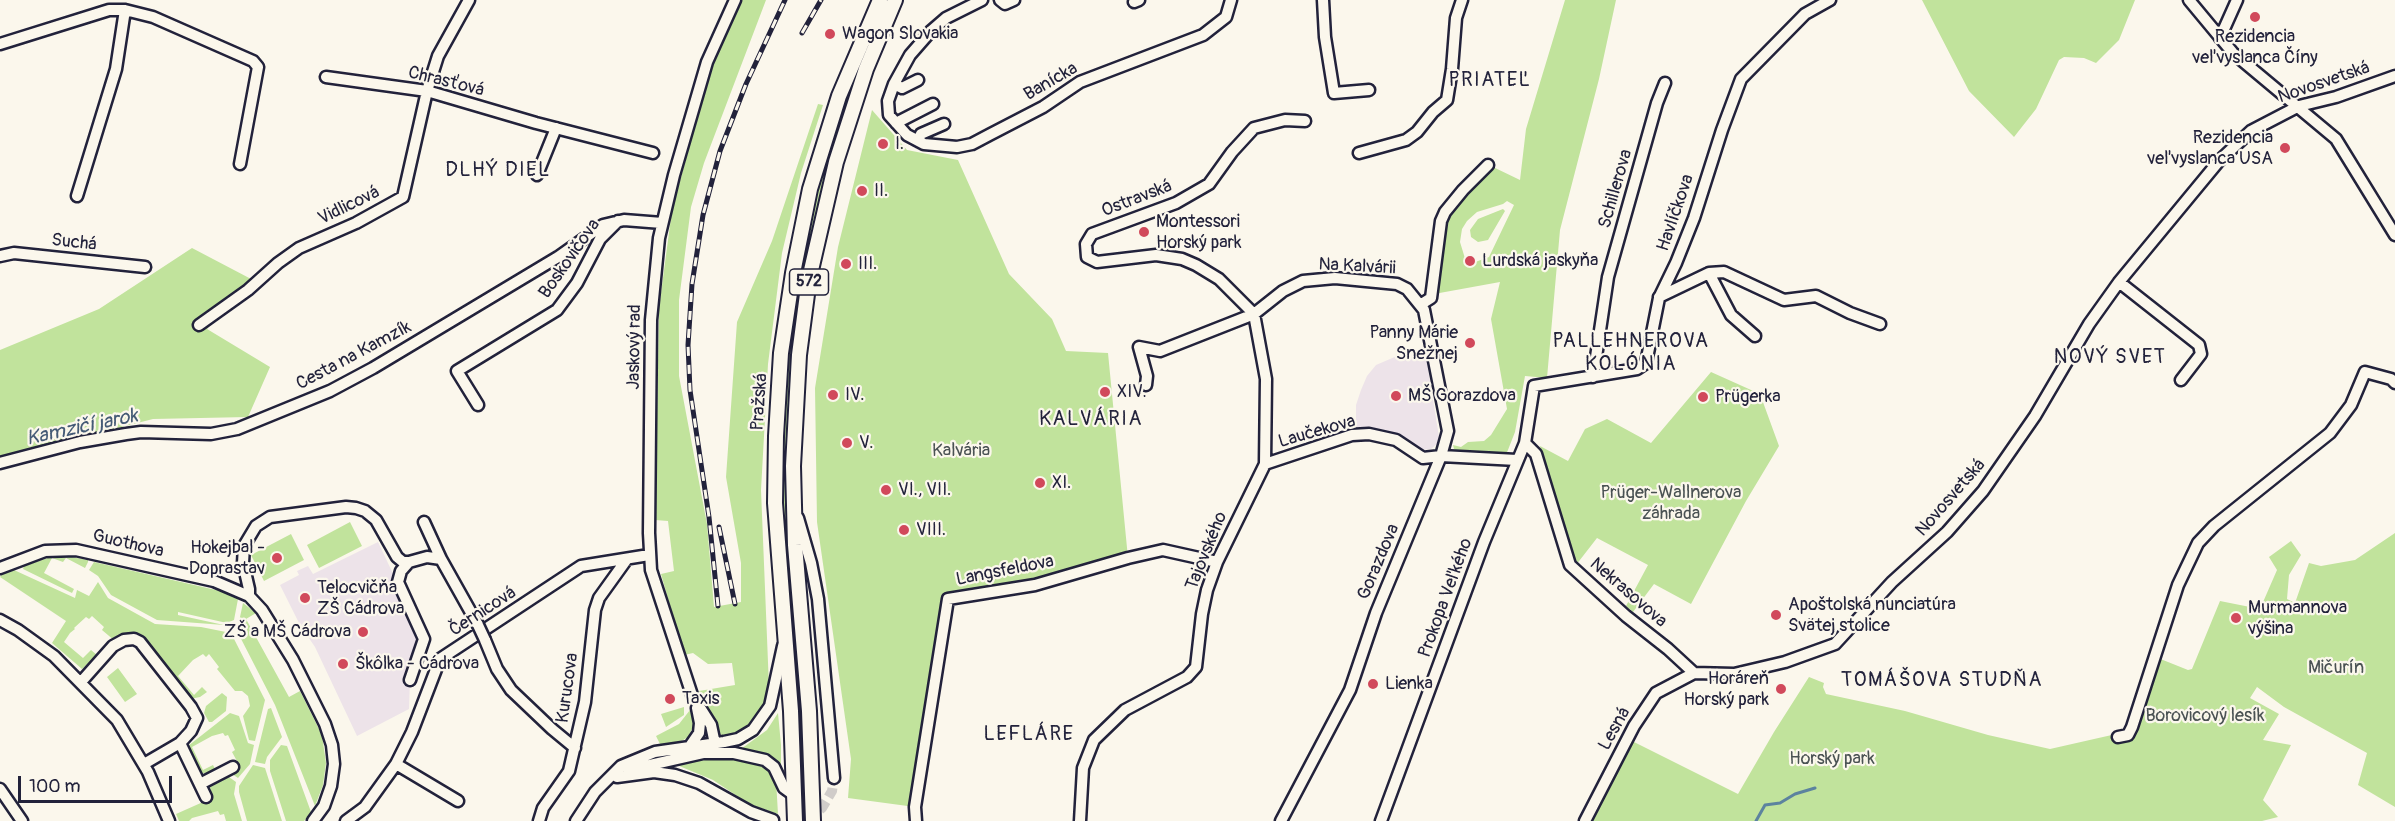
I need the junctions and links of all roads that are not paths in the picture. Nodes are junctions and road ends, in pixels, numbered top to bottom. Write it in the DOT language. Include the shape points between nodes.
graph roads {
  1 [pos="469,0"];
  2 [pos="735,0"];
  3 [pos="880,0"];
  4 [pos="895,0"];
  5 [pos="982,0"];
  6 [pos="1000,0"];
  7 [pos="1014,0"];
  8 [pos="1231,0"];
  9 [pos="1323,0"];
  10 [pos="1462,0"];
  11 [pos="1830,0"];
  12 [pos="2188,0"];
  13 [pos="2237,0"];
  14 [pos="125,10"];
  15 [pos="2220,38"];
  16 [pos="0,44"];
  17 [pos="2395,76"];
  18 [pos="326,77"];
  19 [pos="918,80"];
  20 [pos="1665,83"];
  21 [pos="894,84"];
  22 [pos="1369,90"];
  23 [pos="427,91"];
  24 [pos="933,104"];
  25 [pos="2299,106"];
  26 [pos="1305,121"];
  27 [pos="896,123"];
  28 [pos="944,124"];
  29 [pos="556,128"];
  30 [pos="2337,139"];
  31 [pos="918,141"];
  32 [pos="2337,152"];
  33 [pos="653,153"];
  34 [pos="1359,153"];
  35 [pos="240,164"];
  36 [pos="1488,165"];
  37 [pos="537,175"];
  38 [pos="77,196"];
  39 [pos="618,220"];
  40 [pos="662,223"];
  41 [pos="2395,234"];
  42 [pos="0,256"];
  43 [pos="145,267"];
  44 [pos="1708,273"];
  45 [pos="2119,282"];
  46 [pos="1659,298"];
  47 [pos="1420,305"];
  48 [pos="1254,314"];
  49 [pos="1880,324"];
  50 [pos="199,325"];
  51 [pos="1755,336"];
  52 [pos="1593,377"];
  53 [pos="2181,380"];
  54 [pos="2395,383"];
  55 [pos="1146,385"];
  56 [pos="1534,386"];
  57 [pos="478,405"];
  58 [pos="1525,443"];
  59 [pos="1442,456"];
  60 [pos="1516,460"];
  61 [pos="0,463"];
  62 [pos="1265,464"];
  63 [pos="794,503"];
  64 [pos="424,522"];
  65 [pos="649,555"];
  66 [pos="441,559"];
  67 [pos="627,559"];
  68 [pos="410,562"];
  69 [pos="1216,562"];
  70 [pos="0,568"];
  71 [pos="249,596"];
  72 [pos="0,620"];
  73 [pos="785,636"];
  74 [pos="1694,673"];
  75 [pos="410,680"];
  76 [pos="81,682"];
  77 [pos="695,701"];
  78 [pos="2118,737"];
  79 [pos="180,743"];
  80 [pos="715,744"];
  81 [pos="690,746"];
  82 [pos="575,748"];
  83 [pos="703,753"];
  84 [pos="144,764"];
  85 [pos="396,764"];
  86 [pos="232,767"];
  87 [pos="617,777"];
  88 [pos="834,778"];
  89 [pos="200,784"];
  90 [pos="0,789"];
  91 [pos="595,792"];
  92 [pos="795,796"];
  93 [pos="206,798"];
  94 [pos="458,801"];
  95 [pos="773,820"];
  96 [pos="22,821"];
  97 [pos="169,821"];
  98 [pos="313,821"];
  99 [pos="346,821"];
  100 [pos="539,821"];
  101 [pos="576,821"];
  102 [pos="795,821"];
  103 [pos="813,821"];
  104 [pos="916,821"];
  105 [pos="1080,821"];
  106 [pos="1281,821"];
  107 [pos="1381,821"];
  108 [pos="1585,821"];
  1 -- 23 [label="street, Vidlicová" via="438,56"];
  2 -- 40 [label="street, Jaskový rad" via="704,72"];
  3 -- 73 [label="main road, Pražská / 572" via="850,67 819,158 786,313 775,467"];
  4 -- 63 [label="main road, Pražská / 572" via="855,100 836,162 807,291 794,436"];
  5 -- 21 [label="street" via="946,18 931,31 910,55"];
  6 -- 7 [label="street" via="1005,4"];
  8 -- 31 [label="street, Banícka" via="1226,17 1203,35 1080,82 1043,107 972,144 946,147"];
  9 -- 22 [label="street" via="1334,93"];
  10 -- 34 [label="street" via="1456,18 1447,100 1406,140"];
  11 -- 46 [label="street, Havlíčkova" via="1805,14 1741,78 1694,218"];
  12 -- 15 [label="street"];
  13 -- 15 [label="street"];
  14 -- 16 [label="street" via="109,10"];
  14 -- 35 [label="street" via="153,17 254,61 258,67"];
  14 -- 38 [label="street" via="116,69"];
  15 -- 25 [label="street"];
  17 -- 25 [label="street, Novosvetská"];
  18 -- 23 [label="street, Chrasťová"];
  19 -- 21 [label="street" via="902,88"];
  20 -- 52 [label="street, Schillerova" via="1608,277"];
  21 -- 27 [label="street" via="888,101 889,115"];
  23 -- 29 [label="street, Chrasťová"];
  23 -- 50 [label="street, Vidlicová" via="403,197 299,248"];
  24 -- 27 [label="street"];
  25 -- 30 [label="street"];
  25 -- 45 [label="street, Novosvetská" via="2251,131 2219,161"];
  26 -- 48 [label="street, Ostravská" via="1285,120 1254,128 1209,184 1176,203 1092,234 1086,244 1087,257 1097,262 1156,255 1182,259 1219,279"];
  27 -- 31 [label="street, Banícka"];
  28 -- 31 [label="street" via="921,135"];
  29 -- 33 [label="street, Chrasťová"];
  29 -- 37 [label="street"];
  30 -- 32 [label="street"];
  30 -- 41 [label="street"];
  36 -- 47 [label="street" via="1445,212 1431,298"];
  39 -- 40 [label="street, Cesta na Kamzík"];
  39 -- 57 [label="street, Boskovičova" via="600,239 577,283 557,310 457,371"];
  39 -- 61 [label="street, Cesta na Kamzík" via="594,230 558,257 330,391 237,429 211,434 134,433 80,442"];
  40 -- 65 [label="street, Jaskový rad" via="651,308"];
  42 -- 43 [label="street, Suchá" via="14,253"];
  44 -- 46 [label="street"];
  44 -- 49 [label="street" via="1724,272 1784,300 1816,296"];
  44 -- 51 [label="street" via="1731,315"];
  45 -- 53 [label="street" via="2199,345 2201,354"];
  45 -- 74 [label="street, Novosvetská" via="1989,482 1950,528 1892,582 1835,644 1785,662 1734,674"];
  46 -- 52 [label="street, Havlíčkova" via="1647,363 1637,369"];
  47 -- 48 [label="street, Na Kalvárii" via="1403,286 1328,279 1293,285"];
  47 -- 59 [label="street, Gorazdova" via="1428,325 1448,430"];
  48 -- 55 [label="street, Na Kalvárii" via="1160,351 1139,348 1148,376"];
  48 -- 62 [label="street, Tajovského" via="1266,379"];
  52 -- 56 [label="street, Havlíčkova"];
  54 -- 78 [label="street" via="2365,372 2352,405 2330,433 2198,543 2178,585 2132,727 2128,735"];
  56 -- 58 [label="street, Prokopa Veľkého"];
  58 -- 60 [label="street, Prokopa Veľkého"];
  58 -- 74 [label="street, Nekrasovova" via="1536,454 1570,565"];
  59 -- 60 [label="street, Laučekova"];
  59 -- 62 [label="street, Laučekova" via="1424,458 1385,436 1352,435"];
  59 -- 106 [label="street, Gorazdova" via="1376,613 1350,690"];
  60 -- 107 [label="street, Prokopa Veľkého"];
  62 -- 69 [label="street, Tajovského"];
  63 -- 88 [label="street" via="818,599"];
  63 -- 103 [label="main road, Pražská / 572"];
  64 -- 66 [label="street"];
  65 -- 67 [label="street, Černicová"];
  65 -- 77 [label="street, Jaskový rad" via="667,623"];
  66 -- 68 [label="street" via="427,557"];
  66 -- 82 [label="street, bridge" via="505,683"];
  67 -- 82 [label="street, Kurucova" via="595,610 585,702"];
  67 -- 85 [label="street, Černicová" via="581,566 440,659"];
  68 -- 71 [label="street, Guothova" via="397,557 376,520 365,511 346,507 270,517 256,526 244,546"];
  68 -- 75 [label="street" via="398,582 424,639"];
  69 -- 104 [label="street, Langsfeldova" via="1163,550 1035,585 948,599"];
  69 -- 105 [label="street, Tajovského" via="1202,614 1196,667 1187,677 1125,710 1094,740 1083,768"];
  70 -- 71 [label="street, Guothova" via="45,551 76,550 214,581"];
  71 -- 98 [label="street, Guothova" via="293,660 332,745 331,786"];
  72 -- 76 [label="street" via="54,656"];
  73 -- 80 [label="street" via="772,699 763,719 743,736"];
  73 -- 92 [label="main road, Pražská / 572"];
  74 -- 108 [label="street, Lesná" via="1656,693 1634,726"];
  76 -- 79 [label="street" via="116,644 130,638 137,640 197,718"];
  76 -- 84 [label="street" via="117,720"];
  77 -- 80 [label="street, Jaskový rad" via="711,725"];
  77 -- 81 [label="street, Jaskový rad" via="700,723"];
  79 -- 84 [label="street"];
  79 -- 89 [label="street"];
  80 -- 81 [label="street"];
  80 -- 83 [label="street"];
  81 -- 83 [label="street"];
  81 -- 91 [label="street" via="655,752 629,762"];
  82 -- 100 [label="street, Kurucova" via="569,771 543,808"];
  83 -- 87 [label="street" via="632,767"];
  83 -- 92 [label="street" via="734,753 765,760 777,771 784,788"];
  84 -- 97 [label="street"];
  85 -- 94 [label="street"];
  85 -- 99 [label="street, Černicová" via="365,807"];
  86 -- 89 [label="street"];
  87 -- 91 [label="street"];
  87 -- 95 [label="street" via="654,772 675,775"];
  89 -- 93 [label="street"];
  90 -- 96 [label="street"];
  91 -- 101 [label="street"];
  92 -- 102 [label="main road, Pražská / 572"];
}
